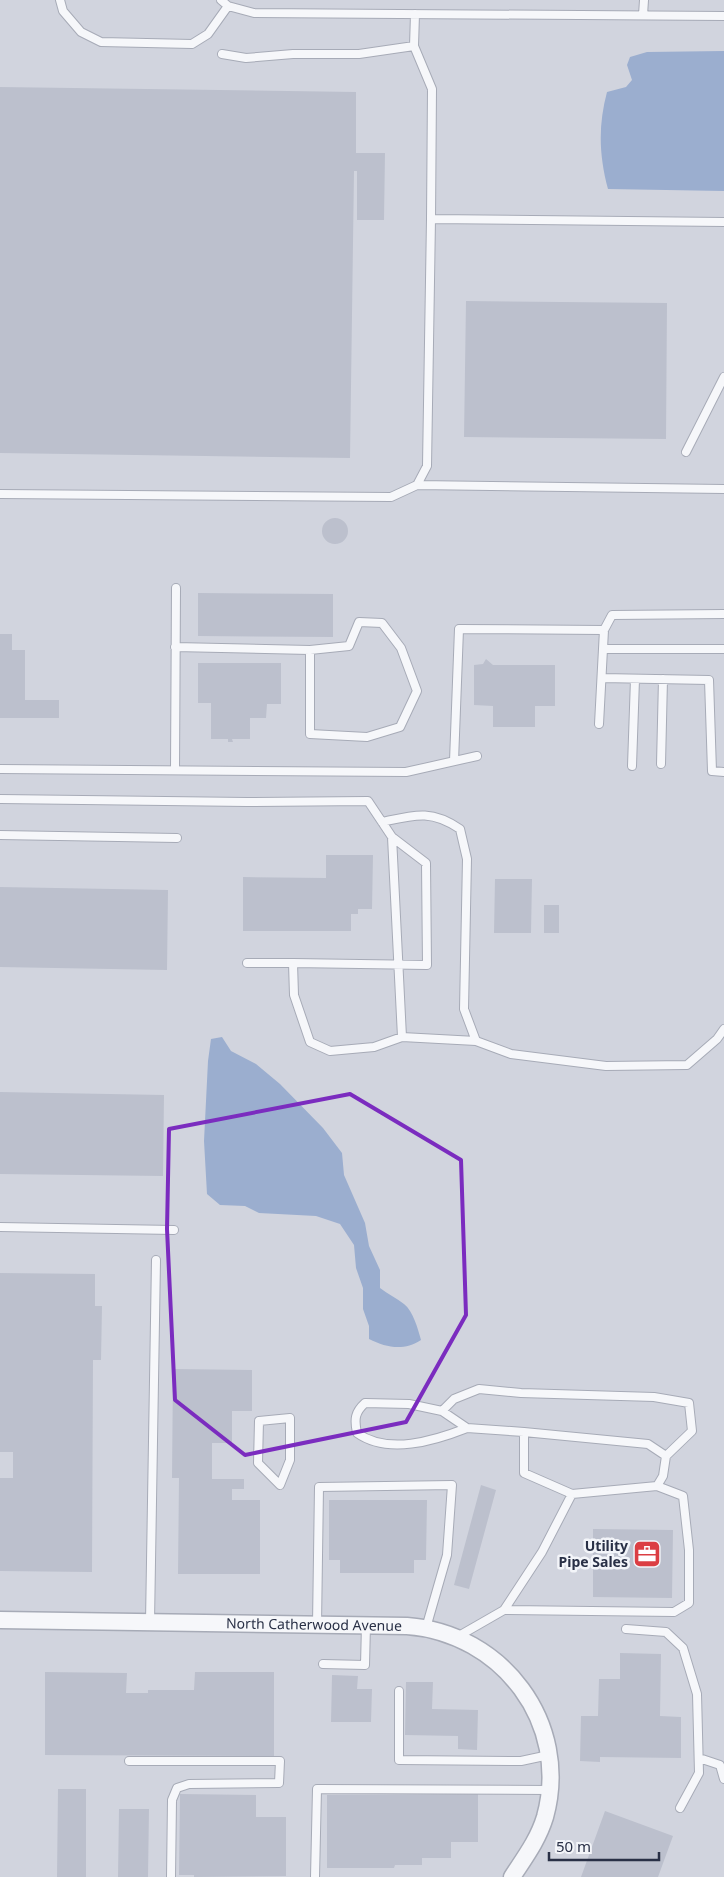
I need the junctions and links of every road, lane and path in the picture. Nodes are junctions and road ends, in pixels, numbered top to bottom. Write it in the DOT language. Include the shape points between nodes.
graph roads {
  1 [pos="60,0"];
  2 [pos="221,0"];
  3 [pos="644,0"];
  4 [pos="228,6"];
  5 [pos="415,14"];
  6 [pos="643,15"];
  7 [pos="724,16"];
  8 [pos="414,46"];
  9 [pos="222,54"];
  10 [pos="431,219"];
  11 [pos="724,222"];
  12 [pos="724,377"];
  13 [pos="686,452"];
  14 [pos="417,485"];
  15 [pos="724,489"];
  16 [pos="0,494"];
  17 [pos="176,588"];
  18 [pos="724,614"];
  19 [pos="604,630"];
  20 [pos="176,647"];
  21 [pos="603,649"];
  22 [pos="310,650"];
  23 [pos="724,650"];
  24 [pos="602,678"];
  25 [pos="635,679"];
  26 [pos="663,679"];
  27 [pos="600,724"];
  28 [pos="477,756"];
  29 [pos="454,761"];
  30 [pos="661,764"];
  31 [pos="632,766"];
  32 [pos="0,769"];
  33 [pos="175,770"];
  34 [pos="724,772"];
  35 [pos="0,799"];
  36 [pos="382,822"];
  37 [pos="0,835"];
  38 [pos="392,837"];
  39 [pos="177,838"];
  40 [pos="247,963"];
  41 [pos="293,963"];
  42 [pos="398,964"];
  43 [pos="724,1029"];
  44 [pos="402,1038"];
  45 [pos="476,1041"];
  46 [pos="0,1227"];
  47 [pos="174,1230"];
  48 [pos="156,1260"];
  49 [pos="442,1411"];
  50 [pos="467,1428"];
  51 [pos="524,1432"];
  52 [pos="666,1456"];
  53 [pos="280,1485"];
  54 [pos="657,1486"];
  55 [pos="572,1494"];
  56 [pos="504,1610"];
  57 [pos="0,1620"];
  58 [pos="150,1622"];
  59 [pos="317,1625"];
  60 [pos="366,1625"];
  61 [pos="426,1628"];
  62 [pos="626,1629"];
  63 [pos="457,1637"];
  64 [pos="322,1664"];
  65 [pos="399,1691"];
  66 [pos="699,1758"];
  67 [pos="129,1761"];
  68 [pos="549,1762"];
  69 [pos="724,1779"];
  70 [pos="550,1790"];
  71 [pos="680,1808"];
  72 [pos="171,1877"];
  73 [pos="315,1877"];
  74 [pos="512,1877"];
  1 -- 4 [label="lane" via="63,10 81,32 101,42 192,44 208,34"];
  2 -- 4 [label="lane"];
  3 -- 6 [label="lane"];
  4 -- 5 [label="lane" via="254,12"];
  5 -- 6 [label="lane"];
  5 -- 8 [label="lane"];
  6 -- 7 [label="lane"];
  8 -- 9 [label="lane" via="360,54 246,58"];
  8 -- 10 [label="lane" via="432,89"];
  10 -- 11 [label="lane"];
  10 -- 14 [label="lane" via="427,466"];
  12 -- 13 [label="lane"];
  14 -- 15 [label="lane"];
  14 -- 16 [label="lane" via="391,497"];
  17 -- 20 [label="lane"];
  18 -- 19 [label="lane" via="612,615"];
  19 -- 21 [label="lane"];
  19 -- 29 [label="lane" via="459,629"];
  20 -- 22 [label="lane"];
  20 -- 33 [label="lane"];
  21 -- 23 [label="lane"];
  21 -- 24 [label="lane"];
  22 -- 22 [label="lane" via="310,734 367,737 400,727 417,691 402,648 382,624 359,622 349,646"];
  24 -- 25 [label="lane"];
  24 -- 27 [label="lane"];
  25 -- 26 [label="lane"];
  25 -- 31 [label="lane"];
  26 -- 30 [label="lane"];
  26 -- 34 [label="lane" via="709,680 712,772"];
  28 -- 29 [label="lane"];
  29 -- 33 [label="lane" via="406,772"];
  32 -- 33 [label="lane"];
  35 -- 36 [label="lane" via="368,801"];
  36 -- 38 [label="lane"];
  36 -- 45 [label="lane" via="420,814 445,818 460,829 467,859 464,1009"];
  37 -- 39 [label="lane"];
  38 -- 42 [label="lane"];
  38 -- 42 [label="lane" via="426,863 428,965"];
  40 -- 41 [label="lane"];
  41 -- 42 [label="lane"];
  41 -- 44 [label="lane" via="294,995 310,1042 330,1051 374,1047"];
  42 -- 44 [label="lane"];
  43 -- 45 [label="lane" via="687,1065 606,1066 511,1054"];
  44 -- 45 [label="lane"];
  46 -- 47 [label="lane"];
  48 -- 58 [label="lane"];
  49 -- 50 [label="lane"];
  49 -- 50 [label="lane" via="409,1404 364,1403 357,1411 357,1433 378,1443 421,1441"];
  49 -- 52 [label="lane" via="454,1399 480,1389 654,1397 689,1403 692,1431"];
  50 -- 51 [label="lane"];
  51 -- 52 [label="lane" via="648,1444"];
  51 -- 55 [label="lane" via="524,1473"];
  52 -- 54 [label="lane" via="663,1476"];
  53 -- 53 [label="lane" via="258,1463 259,1421 290,1418 290,1460"];
  54 -- 55 [label="lane"];
  54 -- 56 [label="lane" via="683,1496 690,1550 689,1603 674,1612"];
  55 -- 56 [label="lane" via="542,1552"];
  56 -- 63 [label="lane"];
  57 -- 58 [label="street, North Catherwood Avenue"];
  58 -- 59 [label="street, North Catherwood Avenue"];
  59 -- 60 [label="street, North Catherwood Avenue"];
  59 -- 61 [label="lane" via="318,1487 452,1485 447,1555"];
  60 -- 61 [label="street, North Catherwood Avenue"];
  60 -- 64 [label="lane" via="365,1665"];
  61 -- 63 [label="street, North Catherwood Avenue"];
  62 -- 66 [label="lane" via="666,1632 683,1648 697,1694"];
  63 -- 68 [label="street, North Catherwood Avenue" via="504,1667 525,1693 543,1729"];
  65 -- 68 [label="lane" via="399,1760"];
  66 -- 69 [label="lane" via="720,1765"];
  66 -- 71 [label="lane" via="699,1774"];
  67 -- 72 [label="lane" via="280,1761 279,1784 189,1784 177,1788 172,1800"];
  68 -- 70 [label="street, North Catherwood Avenue"];
  70 -- 73 [label="lane" via="317,1789"];
  70 -- 74 [label="street, North Catherwood Avenue" via="545,1817 535,1843"];
}
